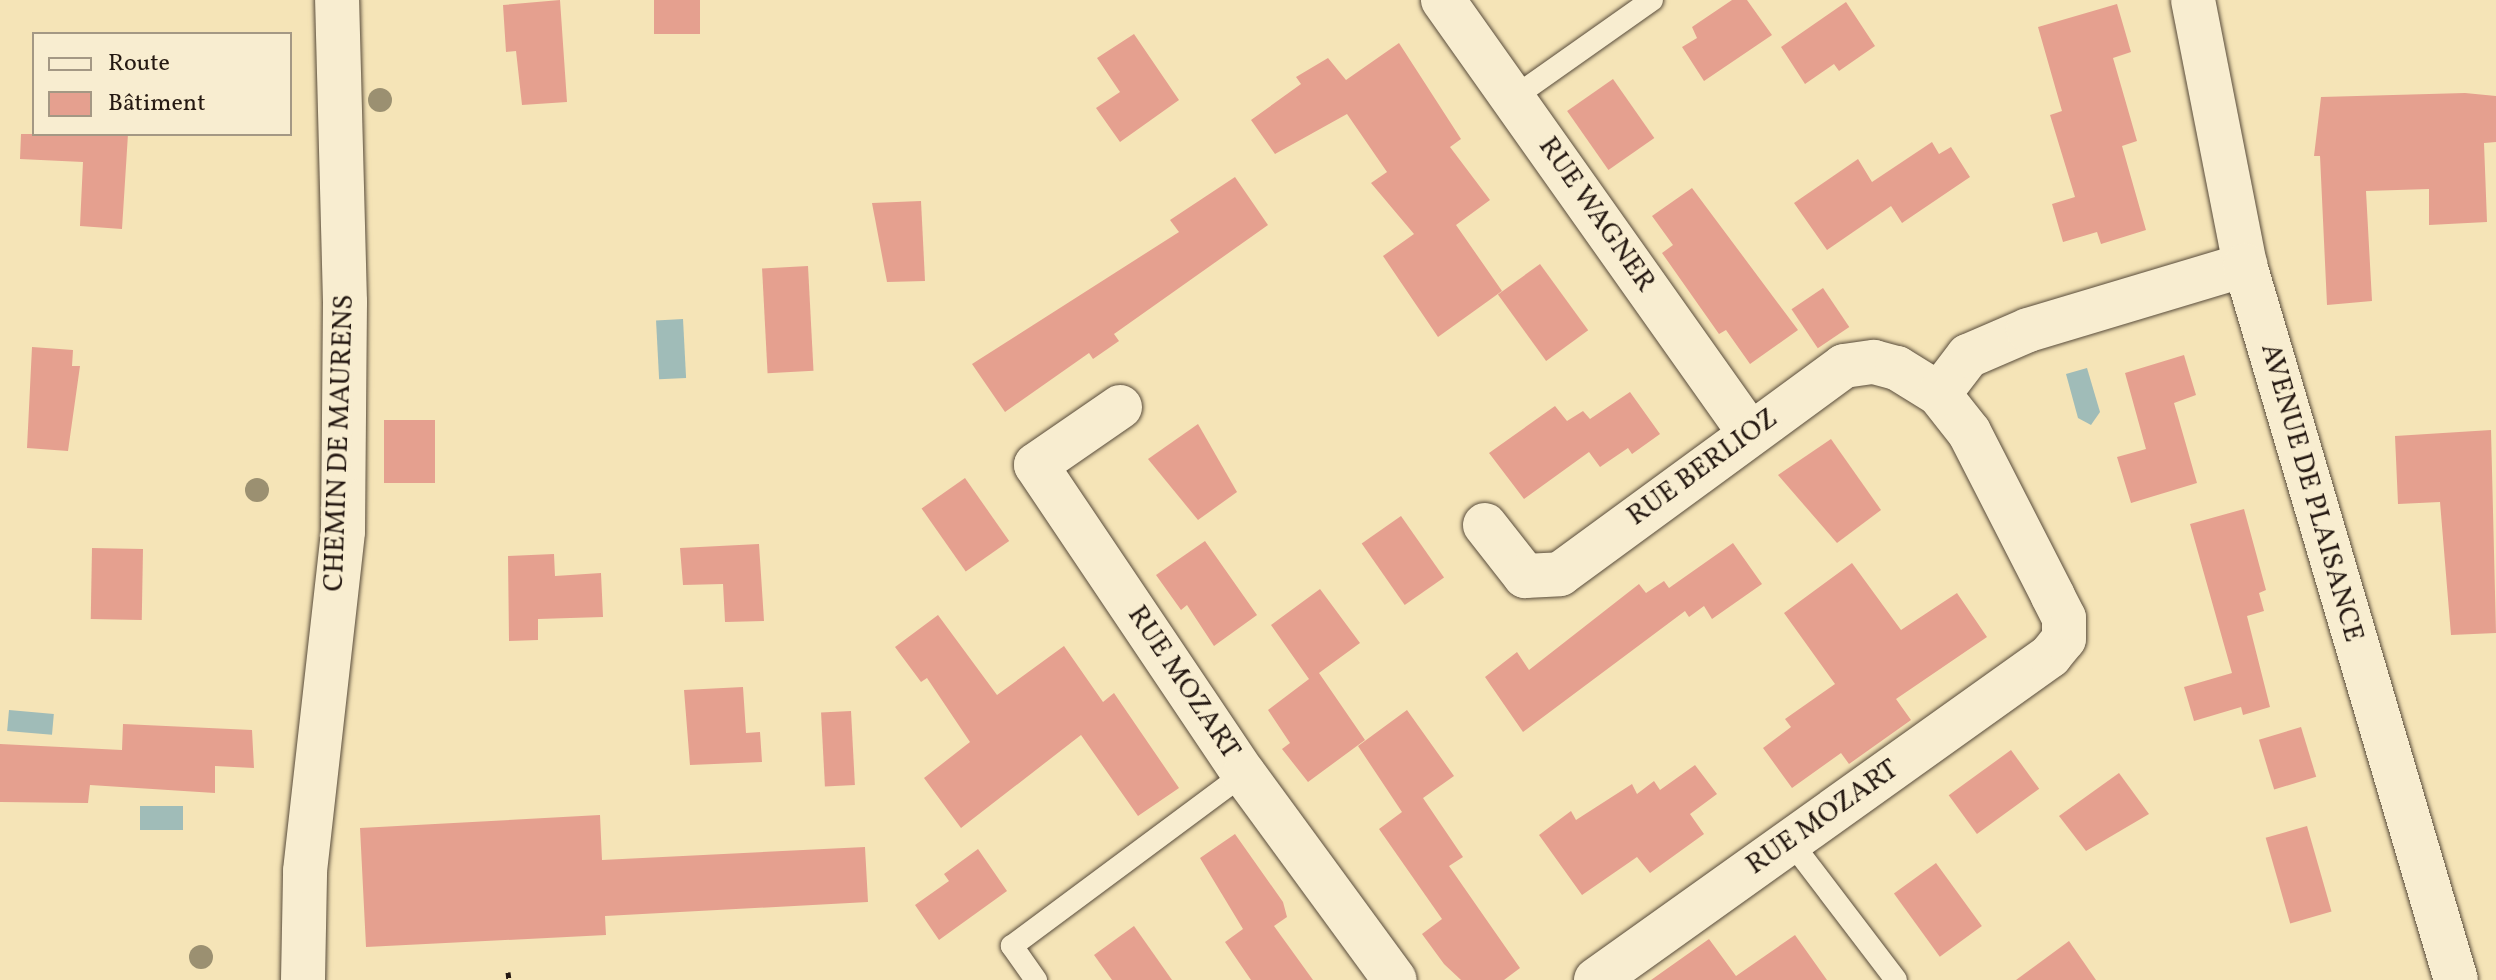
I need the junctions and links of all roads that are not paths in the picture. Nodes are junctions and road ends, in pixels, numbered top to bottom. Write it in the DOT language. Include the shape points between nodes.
graph roads {
  1 [pos="337,0"];
  2 [pos="1443,0"];
  3 [pos="1652,0"];
  4 [pos="2193,0"];
  5 [pos="1513,98"];
  6 [pos="2245,265"];
  7 [pos="1939,394"];
  8 [pos="1120,407"];
  9 [pos="1749,432"];
  10 [pos="1485,525"];
  11 [pos="2050,656"];
  12 [pos="1244,774"];
  13 [pos="1791,842"];
  14 [pos="303,980"];
  15 [pos="1036,980"];
  16 [pos="1395,980"];
  17 [pos="1596,980"];
  18 [pos="1896,980"];
  19 [pos="2456,980"];
  1 -- 14 [label="street, CHEMIN DE MAURENS" via="345,302 343,531 305,871"];
  2 -- 5 [label="street, RUE WAGNER"];
  3 -- 5 [label="lane"];
  4 -- 6 [label="street, AVENUE DE PLAISANCE"];
  5 -- 9 [label="street, RUE WAGNER"];
  6 -- 7 [label="street" via="2028,330 1968,356"];
  6 -- 19 [label="street, AVENUE DE PLAISANCE"];
  7 -- 9 [label="street, RUE BERLIOZ" via="1897,368 1874,362 1844,366"];
  7 -- 11 [label="street, RUE BERLIOZ" via="1969,432 2064,618 2064,639"];
  8 -- 12 [label="street, RUE MOZART" via="1036,465"];
  9 -- 10 [label="street, RUE BERLIOZ" via="1560,574 1525,576"];
  11 -- 13 [label="street, RUE MOZART"];
  12 -- 15 [label="lane" via="1012,946"];
  12 -- 16 [label="street, RUE MOZART"];
  13 -- 17 [label="street, RUE MOZART"];
  13 -- 18 [label="lane"];
}
